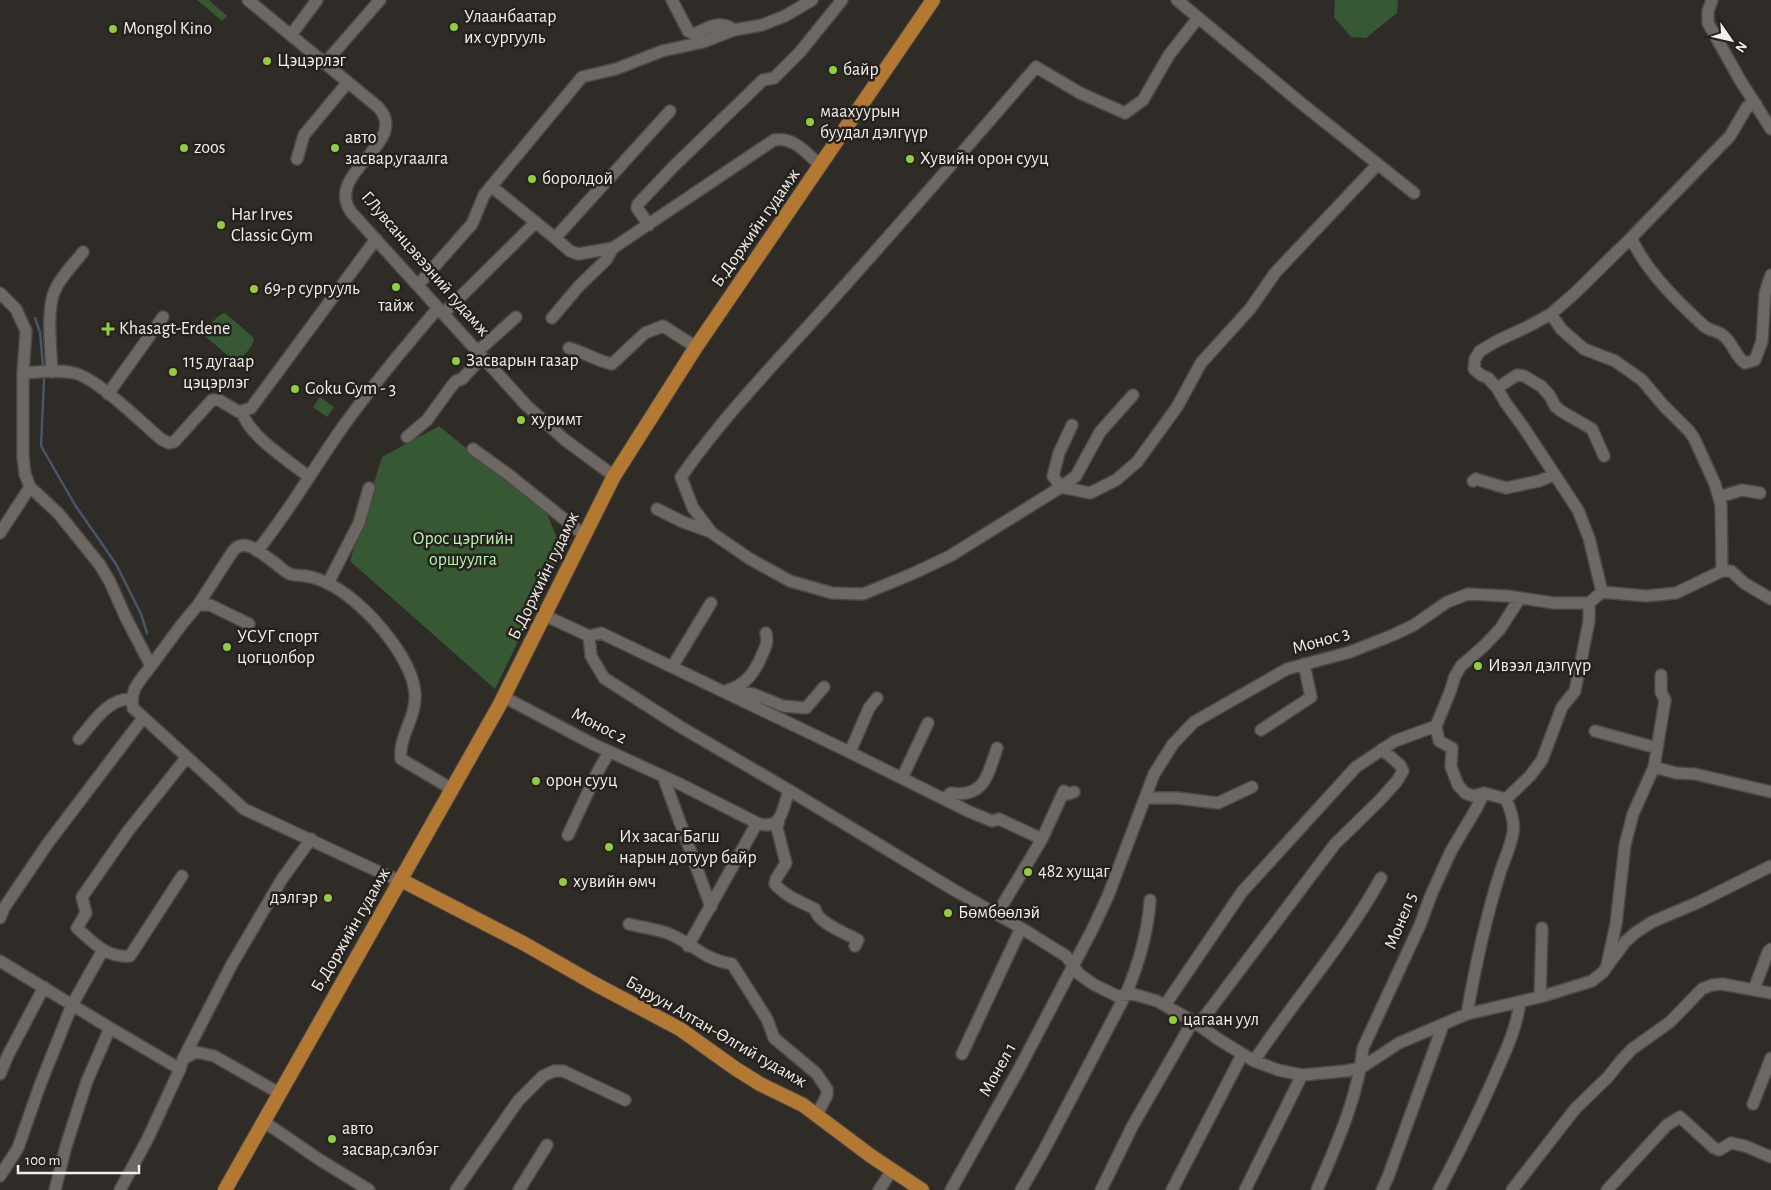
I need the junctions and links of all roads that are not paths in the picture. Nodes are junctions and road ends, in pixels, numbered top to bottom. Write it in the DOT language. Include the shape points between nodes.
graph roads {
  1 [pos="248,0"];
  2 [pos="317,0"];
  3 [pos="380,0"];
  4 [pos="672,0"];
  5 [pos="812,0"];
  6 [pos="842,0"];
  7 [pos="933,0"];
  8 [pos="1177,0"];
  9 [pos="1712,0"];
  10 [pos="1198,18"];
  11 [pos="734,30"];
  12 [pos="291,35"];
  13 [pos="324,63"];
  14 [pos="348,82"];
  15 [pos="1756,104"];
  16 [pos="670,111"];
  17 [pos="1771,130"];
  18 [pos="297,159"];
  19 [pos="1378,164"];
  20 [pos="821,166"];
  21 [pos="491,186"];
  22 [pos="1414,193"];
  23 [pos="536,222"];
  24 [pos="649,225"];
  25 [pos="376,238"];
  26 [pos="555,238"];
  27 [pos="1631,238"];
  28 [pos="613,248"];
  29 [pos="84,252"];
  30 [pos="1771,275"];
  31 [pos="418,285"];
  32 [pos="0,293"];
  33 [pos="441,311"];
  34 [pos="1551,314"];
  35 [pos="163,317"];
  36 [pos="516,318"];
  37 [pos="552,318"];
  38 [pos="696,347"];
  39 [pos="569,348"];
  40 [pos="480,355"];
  41 [pos="52,372"];
  42 [pos="23,373"];
  43 [pos="1497,388"];
  44 [pos="108,394"];
  45 [pos="1133,394"];
  46 [pos="242,412"];
  47 [pos="1072,425"];
  48 [pos="407,437"];
  49 [pos="473,449"];
  50 [pos="1604,456"];
  51 [pos="1554,475"];
  52 [pos="614,476"];
  53 [pos="309,477"];
  54 [pos="1473,481"];
  55 [pos="30,487"];
  56 [pos="1060,487"];
  57 [pos="369,488"];
  58 [pos="1760,493"];
  59 [pos="1719,497"];
  60 [pos="657,509"];
  61 [pos="0,533"];
  62 [pos="712,533"];
  63 [pos="584,535"];
  64 [pos="258,551"];
  65 [pos="1722,571"];
  66 [pos="328,583"];
  67 [pos="1602,592"];
  68 [pos="1520,598"];
  69 [pos="1771,599"];
  70 [pos="711,603"];
  71 [pos="1589,603"];
  72 [pos="198,605"];
  73 [pos="546,616"];
  74 [pos="249,624"];
  75 [pos="766,633"];
  76 [pos="589,636"];
  77 [pos="1304,664"];
  78 [pos="151,666"];
  79 [pos="672,667"];
  80 [pos="1661,675"];
  81 [pos="824,687"];
  82 [pos="728,690"];
  83 [pos="504,697"];
  84 [pos="877,698"];
  85 [pos="131,699"];
  86 [pos="143,718"];
  87 [pos="928,723"];
  88 [pos="1436,726"];
  89 [pos="1261,730"];
  90 [pos="1595,732"];
  91 [pos="79,738"];
  92 [pos="997,748"];
  93 [pos="1657,748"];
  94 [pos="1382,749"];
  95 [pos="609,752"];
  96 [pos="850,752"];
  97 [pos="187,758"];
  98 [pos="1654,767"];
  99 [pos="663,776"];
  100 [pos="902,778"];
  101 [pos="1252,787"];
  102 [pos="452,789"];
  103 [pos="789,790"];
  104 [pos="1074,792"];
  105 [pos="1771,792"];
  106 [pos="1484,793"];
  107 [pos="1145,798"];
  108 [pos="945,799"];
  109 [pos="1506,799"];
  110 [pos="779,819"];
  111 [pos="757,822"];
  112 [pos="568,835"];
  113 [pos="311,839"];
  114 [pos="1042,839"];
  115 [pos="1771,866"];
  116 [pos="182,876"];
  117 [pos="1381,878"];
  118 [pos="401,880"];
  119 [pos="1150,900"];
  120 [pos="711,907"];
  121 [pos="997,914"];
  122 [pos="0,918"];
  123 [pos="629,924"];
  124 [pos="1021,928"];
  125 [pos="1542,928"];
  126 [pos="688,946"];
  127 [pos="855,946"];
  128 [pos="1771,949"];
  129 [pos="103,950"];
  130 [pos="0,961"];
  131 [pos="1073,965"];
  132 [pos="1606,967"];
  133 [pos="44,987"];
  134 [pos="1754,989"];
  135 [pos="1771,993"];
  136 [pos="1126,994"];
  137 [pos="1540,997"];
  138 [pos="1520,1002"];
  139 [pos="72,1005"];
  140 [pos="1165,1006"];
  141 [pos="1467,1014"];
  142 [pos="1196,1023"];
  143 [pos="1443,1025"];
  144 [pos="110,1028"];
  145 [pos="962,1054"];
  146 [pos="1242,1054"];
  147 [pos="1771,1058"];
  148 [pos="1254,1061"];
  149 [pos="182,1064"];
  150 [pos="1361,1068"];
  151 [pos="0,1074"];
  152 [pos="1302,1075"];
  153 [pos="279,1093"];
  154 [pos="625,1100"];
  155 [pos="1753,1104"];
  156 [pos="817,1115"];
  157 [pos="263,1121"];
  158 [pos="547,1144"];
  159 [pos="1771,1157"];
  160 [pos="892,1170"];
  161 [pos="0,1176"];
  162 [pos="55,1190"];
  163 [pos="120,1190"];
  164 [pos="224,1190"];
  165 [pos="369,1190"];
  166 [pos="456,1190"];
  167 [pos="519,1190"];
  168 [pos="879,1190"];
  169 [pos="922,1190"];
  170 [pos="951,1190"];
  171 [pos="1021,1190"];
  172 [pos="1101,1190"];
  173 [pos="1172,1190"];
  174 [pos="1245,1190"];
  175 [pos="1317,1190"];
  176 [pos="1382,1190"];
  177 [pos="1439,1190"];
  178 [pos="1512,1190"];
  179 [pos="1607,1190"];
  1 -- 12 [label="street, Г.Лувсанцэвээний гудамж"];
  2 -- 12 [label="street"];
  3 -- 13 [label="street"];
  4 -- 11 [label="street" via="688,31 694,34 720,24"];
  5 -- 11 [label="street" via="762,26"];
  6 -- 24 [label="street" via="776,77 763,80 638,204 637,208"];
  7 -- 20 [label="main road, Б.Доржийн гудамж"];
  8 -- 10 [label="street"];
  9 -- 15 [label="street" via="1708,23"];
  10 -- 19 [label="street"];
  10 -- 62 [label="street" via="1169,55 1143,100 1125,113 1036,68 700,449 681,477 693,508"];
  11 -- 21 [label="street" via="609,71 585,75"];
  12 -- 13 [label="street, Г.Лувсанцэвээний гудамж"];
  13 -- 14 [label="street, Г.Лувсанцэвээний гудамж"];
  14 -- 18 [label="street" via="304,135"];
  14 -- 25 [label="street, Г.Лувсанцэвээний гудамж" via="378,107 386,122 383,136 349,181 345,196 351,212"];
  15 -- 17 [label="street"];
  15 -- 27 [label="street" via="1747,107 1730,136"];
  16 -- 26 [label="street"];
  19 -- 22 [label="street"];
  19 -- 56 [label="street" via="1275,273 1250,309 1201,363 1177,407 1137,462 1116,480 1090,493"];
  20 -- 24 [label="street" via="792,141 774,140"];
  20 -- 38 [label="main road, Б.Доржийн гудамж"];
  21 -- 23 [label="street"];
  21 -- 31 [label="street" via="481,200 472,224"];
  23 -- 26 [label="street"];
  23 -- 33 [label="street"];
  24 -- 28 [label="street"];
  25 -- 31 [label="street, Г.Лувсанцэвээний гудамж"];
  25 -- 46 [label="street" via="254,406"];
  26 -- 28 [label="street" via="576,253"];
  27 -- 30 [label="street" via="1657,277 1706,328 1726,338 1738,358 1745,363 1756,360 1762,342 1765,293"];
  27 -- 34 [label="street"];
  28 -- 37 [label="street" via="606,260"];
  29 -- 41 [label="street" via="53,293 50,310"];
  31 -- 33 [label="street, Г.Лувсанцэвээний гудамж"];
  32 -- 42 [label="street" via="16,309 26,331"];
  33 -- 40 [label="street, Г.Лувсанцэвээний гудамж"];
  33 -- 53 [label="street" via="383,374"];
  34 -- 43 [label="street" via="1480,351 1474,369"];
  34 -- 59 [label="street" via="1561,329 1584,349 1615,361 1642,380 1689,430"];
  35 -- 44 [label="street"];
  36 -- 40 [label="street"];
  38 -- 39 [label="street" via="663,326 644,333 612,364"];
  38 -- 52 [label="main road, Б.Доржийн гудамж"];
  40 -- 48 [label="street" via="427,420"];
  40 -- 52 [label="street, Г.Лувсанцэвээний гудамж" via="533,412"];
  41 -- 42 [label="street"];
  41 -- 44 [label="street" via="79,374"];
  42 -- 55 [label="street" via="23,464"];
  43 -- 50 [label="street" via="1517,375 1541,386 1555,406 1592,429"];
  43 -- 51 [label="street"];
  44 -- 46 [label="street" via="169,443 176,441 209,402 219,400"];
  45 -- 56 [label="street" via="1100,432 1076,476"];
  46 -- 53 [label="street" via="244,421 256,435"];
  47 -- 56 [label="street" via="1059,453 1054,476"];
  49 -- 63 [label="street"];
  51 -- 54 [label="street" via="1506,488 1476,478"];
  51 -- 67 [label="street" via="1581,517"];
  52 -- 63 [label="main road, Б.Доржийн гудамж"];
  53 -- 64 [label="street"];
  55 -- 61 [label="street"];
  55 -- 78 [label="street" via="58,514 100,564"];
  56 -- 62 [label="street" via="950,556 863,594 832,593 790,581"];
  57 -- 66 [label="street" via="359,522"];
  58 -- 59 [label="street" via="1742,490"];
  59 -- 65 [label="street"];
  60 -- 62 [label="street"];
  63 -- 73 [label="main road, Б.Доржийн гудамж"];
  64 -- 66 [label="street" via="291,574"];
  64 -- 72 [label="street" via="245,545 236,548"];
  65 -- 67 [label="street" via="1676,593 1646,596"];
  65 -- 69 [label="street" via="1731,571"];
  66 -- 102 [label="street" via="368,613 394,642 412,678 415,709 400,751 401,759"];
  67 -- 71 [label="street"];
  68 -- 71 [label="street, Монос 3" via="1554,603"];
  68 -- 77 [label="street, Монос 3" via="1468,594 1447,602 1393,635 1350,652"];
  68 -- 88 [label="street" via="1500,629 1461,666"];
  70 -- 79 [label="street"];
  71 -- 109 [label="street" via="1589,620 1575,691 1560,713 1542,760"];
  72 -- 74 [label="street" via="210,605"];
  72 -- 78 [label="street"];
  73 -- 76 [label="street"];
  73 -- 83 [label="main road, Б.Доржийн гудамж"];
  75 -- 82 [label="street" via="768,642 756,670 747,680"];
  76 -- 79 [label="street" via="601,633"];
  76 -- 103 [label="street" via="591,656 604,678"];
  77 -- 89 [label="street" via="1311,697"];
  77 -- 107 [label="street, Монос 3" via="1287,669 1194,722 1162,760"];
  78 -- 85 [label="street" via="132,691"];
  79 -- 82 [label="street"];
  80 -- 93 [label="street" via="1661,692 1665,700"];
  81 -- 82 [label="street" via="806,708 783,706 753,694"];
  82 -- 96 [label="street"];
  83 -- 95 [label="street, Монос 2"];
  83 -- 102 [label="main road, Б.Доржийн гудамж"];
  84 -- 96 [label="street" via="869,708"];
  85 -- 86 [label="street" via="133,708"];
  85 -- 91 [label="street" via="121,699 104,710"];
  86 -- 97 [label="street"];
  86 -- 122 [label="street" via="48,843"];
  87 -- 100 [label="street"];
  88 -- 94 [label="street" via="1394,741"];
  88 -- 106 [label="street" via="1439,741 1452,748 1450,763 1458,785 1473,796"];
  90 -- 93 [label="street"];
  92 -- 108 [label="street" via="986,780 979,788 962,795 951,793"];
  93 -- 98 [label="street"];
  94 -- 140 [label="street" via="1356,767 1242,892"];
  94 -- 142 [label="street" via="1400,765 1402,771 1397,780 1335,844"];
  95 -- 99 [label="street, Монос 2"];
  95 -- 112 [label="street"];
  96 -- 100 [label="street"];
  97 -- 113 [label="street" via="244,809"];
  97 -- 129 [label="street" via="128,831 82,897 86,913 77,928"];
  98 -- 105 [label="street"];
  98 -- 132 [label="street" via="1633,814 1625,845 1616,924"];
  99 -- 111 [label="street, Монос 2"];
  99 -- 120 [label="street"];
  100 -- 108 [label="street"];
  101 -- 107 [label="street" via="1218,803"];
  102 -- 118 [label="main road, Б.Доржийн гудамж"];
  103 -- 110 [label="street"];
  103 -- 121 [label="street"];
  104 -- 114 [label="street" via="1068,794 1064,791"];
  106 -- 109 [label="street"];
  106 -- 150 [label="street, Монел 5" via="1447,859 1363,1048"];
  107 -- 131 [label="street, Монос 3" via="1108,896"];
  108 -- 114 [label="street"];
  109 -- 141 [label="street" via="1514,832 1483,936"];
  110 -- 111 [label="street" via="766,826"];
  110 -- 127 [label="street" via="777,828 786,864 775,884 815,909 823,921 858,940"];
  111 -- 120 [label="street"];
  113 -- 118 [label="street"];
  113 -- 149 [label="street" via="282,879 232,964"];
  114 -- 121 [label="street"];
  115 -- 132 [label="street" via="1652,922 1635,933"];
  116 -- 129 [label="street" via="130,956 118,957"];
  117 -- 148 [label="street" via="1348,932"];
  118 -- 153 [label="main road, Б.Доржийн гудамж"];
  118 -- 156 [label="main road, Баруун Алтан-Өлгий гудамж" via="660,1017 760,1084"];
  119 -- 136 [label="street" via="1148,925"];
  120 -- 126 [label="street"];
  121 -- 124 [label="street"];
  123 -- 126 [label="street" via="671,935"];
  124 -- 131 [label="street" via="1066,956"];
  124 -- 145 [label="street"];
  125 -- 137 [label="street"];
  126 -- 156 [label="street" via="717,961 732,964 767,1019 774,1038 816,1073 827,1089"];
  128 -- 134 [label="street"];
  129 -- 139 [label="street"];
  130 -- 133 [label="street"];
  131 -- 136 [label="street" via="1079,974 1108,992 1118,996"];
  131 -- 170 [label="street, Монел 1"];
  132 -- 137 [label="street" via="1592,981"];
  133 -- 139 [label="street"];
  133 -- 151 [label="street"];
  134 -- 135 [label="street"];
  134 -- 178 [label="street" via="1712,984 1702,989 1670,1022 1632,1049 1575,1110"];
  136 -- 140 [label="street" via="1143,996"];
  136 -- 171 [label="street"];
  137 -- 138 [label="street"];
  138 -- 141 [label="street"];
  138 -- 177 [label="street" via="1508,1046"];
  139 -- 144 [label="street"];
  139 -- 161 [label="street" via="18,1148"];
  140 -- 142 [label="street"];
  141 -- 143 [label="street"];
  142 -- 146 [label="street"];
  142 -- 172 [label="street" via="1133,1125"];
  143 -- 150 [label="street" via="1399,1043"];
  143 -- 176 [label="street"];
  144 -- 149 [label="street"];
  144 -- 162 [label="street" via="87,1081"];
  146 -- 148 [label="street"];
  146 -- 173 [label="street"];
  147 -- 155 [label="street"];
  148 -- 152 [label="street"];
  149 -- 153 [label="street" via="196,1052 214,1056"];
  149 -- 163 [label="street"];
  150 -- 152 [label="street"];
  150 -- 175 [label="street, Монел 5" via="1354,1095"];
  152 -- 174 [label="street"];
  153 -- 157 [label="main road, Б.Доржийн гудамж"];
  154 -- 166 [label="street" via="563,1071 544,1076 518,1101"];
  156 -- 160 [label="main road, Баруун Алтан-Өлгий гудамж"];
  157 -- 164 [label="main road, Б.Доржийн гудамж"];
  157 -- 165 [label="street"];
  158 -- 167 [label="street"];
  159 -- 179 [label="street" via="1745,1146 1731,1144 1720,1150 1714,1148 1680,1117 1667,1125"];
  160 -- 168 [label="street"];
  160 -- 169 [label="main road, Баруун Алтан-Өлгий гудамж"];
}
